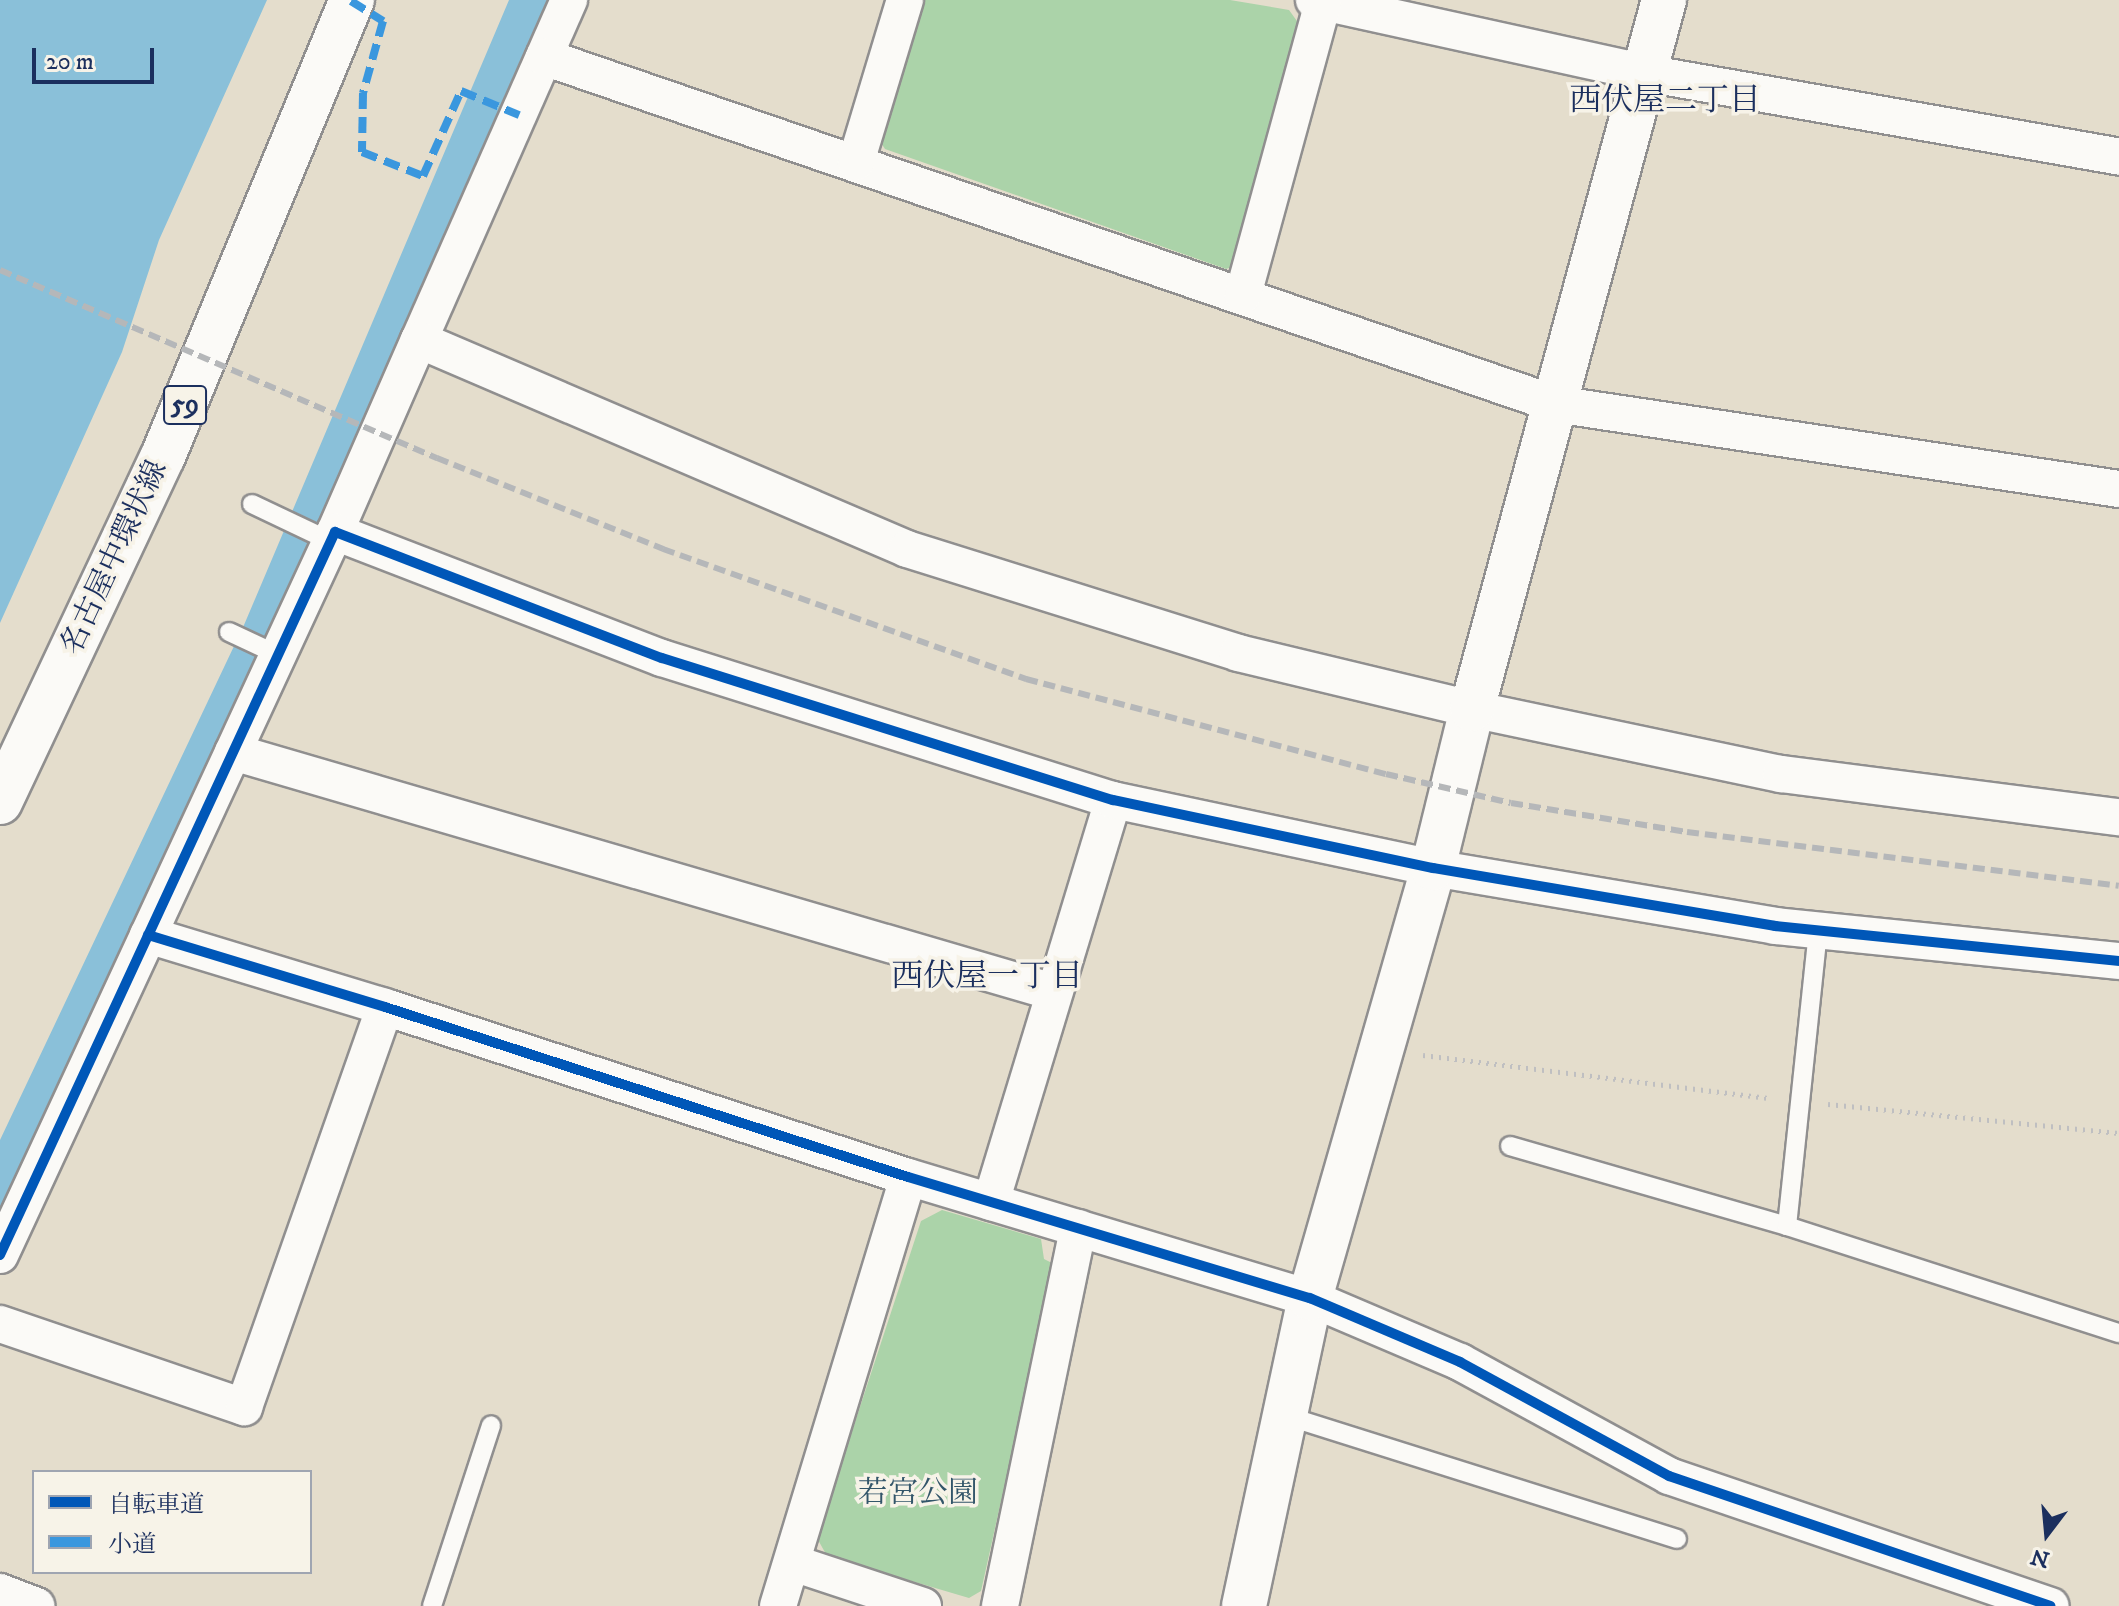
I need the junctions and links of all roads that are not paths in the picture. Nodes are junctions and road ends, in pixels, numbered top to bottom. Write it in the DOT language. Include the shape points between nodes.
graph roads {
  1 [pos="352,0"];
  2 [pos="569,0"];
  3 [pos="905,0"];
  4 [pos="1664,0"];
  5 [pos="1319,1"];
  6 [pos="544,57"];
  7 [pos="1645,73"];
  8 [pos="2119,157"];
  9 [pos="856,162"];
  10 [pos="1243,295"];
  11 [pos="419,340"];
  12 [pos="1555,404"];
  13 [pos="2119,489"];
  14 [pos="252,504"];
  15 [pos="329,537"];
  16 [pos="229,632"];
  17 [pos="273,653"];
  18 [pos="1472,709"];
  19 [pos="233,752"];
  20 [pos="1113,800"];
  21 [pos="0,802"];
  22 [pos="2119,817"];
  23 [pos="1433,868"];
  24 [pos="1818,930"];
  25 [pos="148,935"];
  26 [pos="2119,961"];
  27 [pos="1053,992"];
  28 [pos="385,1007"];
  29 [pos="1510,1146"];
  30 [pos="908,1177"];
  31 [pos="991,1202"];
  32 [pos="1787,1226"];
  33 [pos="1078,1228"];
  34 [pos="0,1255"];
  35 [pos="1310,1298"];
  36 [pos="0,1324"];
  37 [pos="2119,1333"];
  38 [pos="1284,1415"];
  39 [pos="491,1425"];
  40 [pos="1677,1539"];
  41 [pos="793,1563"];
  42 [pos="0,1592"];
  43 [pos="36,1606"];
  44 [pos="432,1606"];
  45 [pos="778,1606"];
  46 [pos="923,1606"];
  47 [pos="1000,1606"];
  48 [pos="1244,1606"];
  49 [pos="2050,1606"];
  1 -- 21 [label="street, 名古屋中環状線 / 59" via="163,456"];
  2 -- 6 [label="street"];
  3 -- 9 [label="street"];
  4 -- 7 [label="street"];
  5 -- 7 [label="street"];
  5 -- 10 [label="street"];
  6 -- 9 [label="street"];
  6 -- 11 [label="street"];
  7 -- 8 [label="street"];
  7 -- 12 [label="street"];
  9 -- 10 [label="street"];
  10 -- 12 [label="street"];
  11 -- 15 [label="street"];
  11 -- 18 [label="street" via="907,549 1238,653"];
  12 -- 13 [label="street"];
  12 -- 18 [label="street"];
  14 -- 15 [label="lane"];
  15 -- 17 [label="street"];
  15 -- 20 [label="street" via="662,658"];
  16 -- 17 [label="lane"];
  17 -- 19 [label="street"];
  18 -- 22 [label="street" via="1781,774"];
  18 -- 23 [label="street"];
  19 -- 25 [label="street"];
  19 -- 27 [label="street"];
  20 -- 23 [label="street"];
  20 -- 27 [label="street"];
  23 -- 24 [label="street"];
  23 -- 35 [label="street"];
  24 -- 26 [label="street"];
  24 -- 32 [label="lane"];
  25 -- 28 [label="street"];
  25 -- 34 [label="street"];
  27 -- 31 [label="street"];
  28 -- 30 [label="street"];
  28 -- 36 [label="street" via="244,1407"];
  29 -- 32 [label="lane"];
  30 -- 31 [label="street"];
  30 -- 41 [label="street"];
  31 -- 33 [label="street"];
  32 -- 37 [label="lane"];
  33 -- 35 [label="street"];
  33 -- 47 [label="street"];
  35 -- 38 [label="street"];
  35 -- 49 [label="street" via="1460,1362 1669,1476"];
  38 -- 40 [label="lane"];
  38 -- 48 [label="street"];
  39 -- 44 [label="lane"];
  41 -- 45 [label="street"];
  41 -- 46 [label="street"];
  42 -- 43 [label="street"];
}
